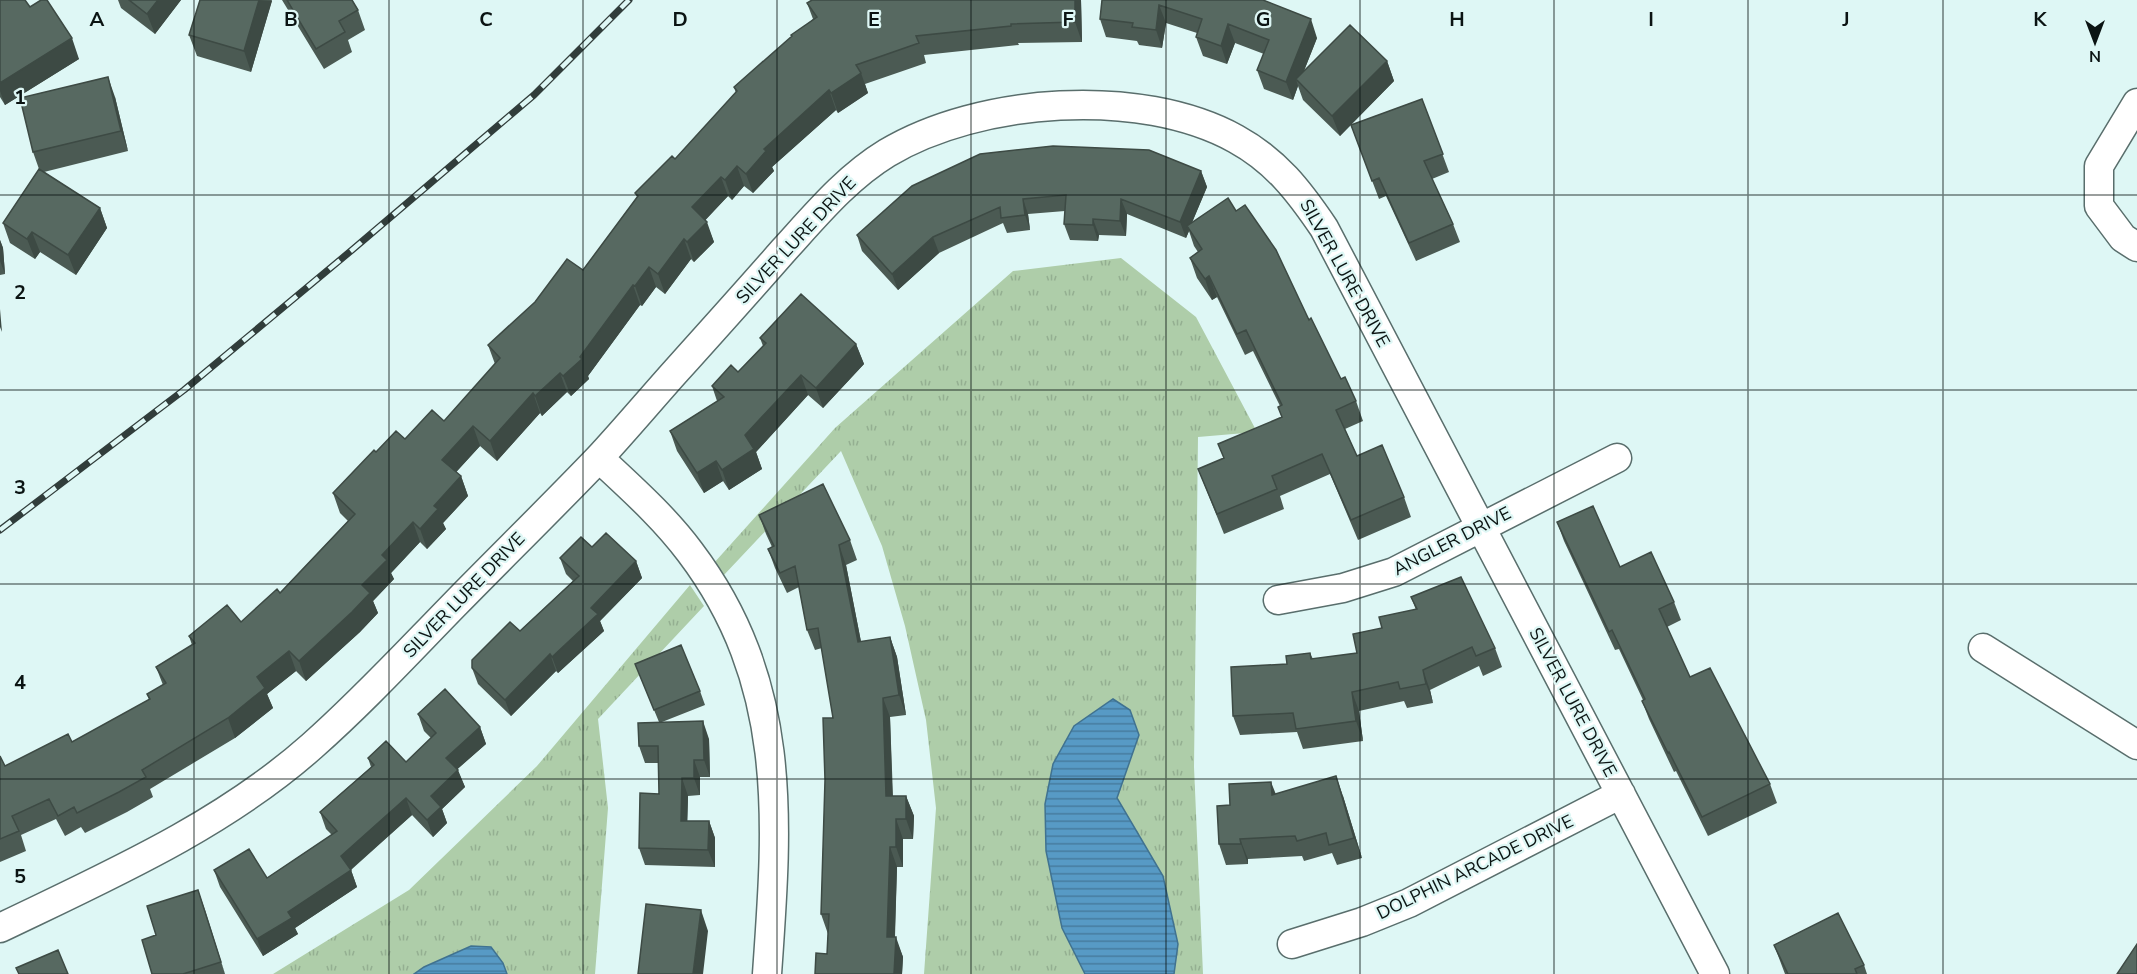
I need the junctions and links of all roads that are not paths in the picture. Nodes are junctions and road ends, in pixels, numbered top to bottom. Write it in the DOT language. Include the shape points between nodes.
graph roads {
  1 [pos="2137,103"];
  2 [pos="2137,247"];
  3 [pos="599,458"];
  4 [pos="1617,458"];
  5 [pos="1480,527"];
  6 [pos="1278,600"];
  7 [pos="1983,648"];
  8 [pos="2137,745"];
  9 [pos="1621,795"];
  10 [pos="0,928"];
  11 [pos="1293,944"];
  12 [pos="767,974"];
  13 [pos="1715,974"];
  1 -- 2 [label="street" via="2099,166 2099,206 2123,238"];
  3 -- 5 [label="street, SILVER LURE DRIVE" via="827,203 853,177 886,154 922,135 998,112 1078,105 1118,107 1161,112 1236,139 1268,161 1298,190 1324,228"];
  3 -- 10 [label="street, SILVER LURE DRIVE" via="395,666 272,781 172,842"];
  3 -- 12 [label="street" via="691,553 730,616 749,661 771,755 775,821"];
  4 -- 5 [label="street, ANGLER DRIVE"];
  5 -- 6 [label="street, ANGLER DRIVE" via="1394,572 1343,588"];
  5 -- 9 [label="street, SILVER LURE DRIVE"];
  7 -- 8 [label="street"];
  9 -- 11 [label="street, DOLPHIN ARCADE DRIVE" via="1409,903"];
  9 -- 13 [label="street, SILVER LURE DRIVE"];
}
